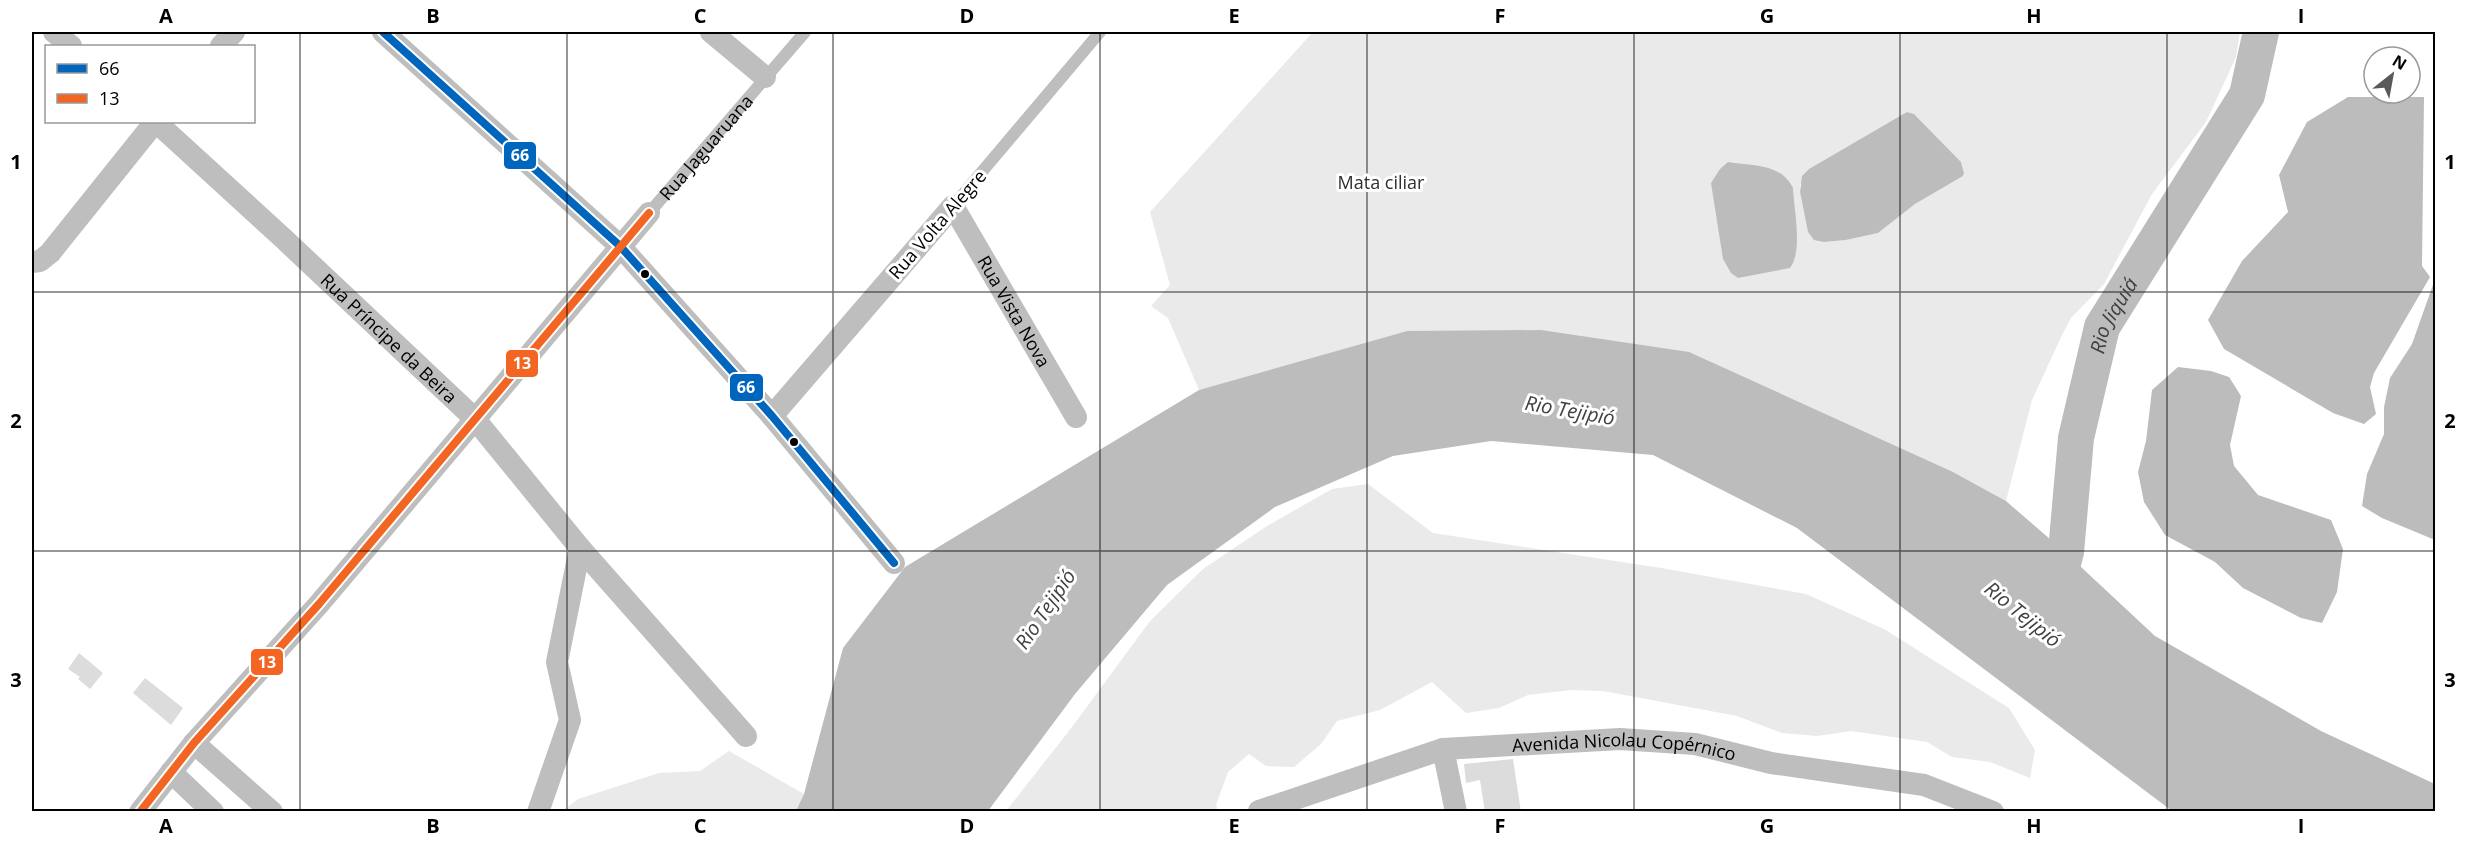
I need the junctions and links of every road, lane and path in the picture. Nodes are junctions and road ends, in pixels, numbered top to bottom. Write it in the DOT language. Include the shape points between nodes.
graph roads {
  1 [pos="54,32"];
  2 [pos="234,32"];
  3 [pos="384,32"];
  4 [pos="711,32"];
  5 [pos="805,32"];
  6 [pos="1100,32"];
  7 [pos="70,45"];
  8 [pos="222,45"];
  9 [pos="765,77"];
  10 [pos="154,123"];
  11 [pos="156,123"];
  12 [pos="953,206"];
  13 [pos="649,213"];
  14 [pos="620,246"];
  15 [pos="32,262"];
  16 [pos="772,416"];
  17 [pos="1076,417"];
  18 [pos="474,418"];
  19 [pos="580,548"];
  20 [pos="894,563"];
  21 [pos="746,736"];
  22 [pos="194,743"];
  23 [pos="1443,749"];
  24 [pos="171,772"];
  25 [pos="1259,811"];
  26 [pos="140,812"];
  27 [pos="213,812"];
  28 [pos="272,812"];
  29 [pos="538,812"];
  30 [pos="1456,812"];
  31 [pos="1993,812"];
  1 -- 7 [label="street"];
  2 -- 8 [label="street"];
  3 -- 14 [label="street"];
  4 -- 9 [label="street"];
  5 -- 9 [label="lane, Rua Jaguaruana"];
  6 -- 12 [label="lane, Rua Volta Alegre"];
  9 -- 13 [label="lane, Rua Jaguaruana"];
  10 -- 15 [label="street" via="50,253"];
  11 -- 18 [label="street, Rua Príncipe da Beira"];
  12 -- 16 [label="street, Rua Volta Alegre"];
  12 -- 17 [label="street, Rua Vista Nova"];
  13 -- 14 [label="street, Rua Jaguaruana"];
  14 -- 16 [label="street"];
  14 -- 18 [label="street, Rua Jaguaruana"];
  16 -- 20 [label="street"];
  18 -- 19 [label="street, Rua Príncipe da Beira"];
  18 -- 22 [label="street, Rua Jaguaruana" via="319,604"];
  19 -- 21 [label="street, Rua Príncipe da Beira"];
  19 -- 29 [label="street" via="557,662 570,720"];
  22 -- 24 [label="street, Rua Jaguaruana"];
  22 -- 28 [label="street"];
  23 -- 25 [label="street, Avenida Nicolau Copérnico"];
  23 -- 30 [label="street"];
  23 -- 31 [label="street, Avenida Nicolau Copérnico" via="1620,739 1695,744 1771,763 1924,785"];
  24 -- 26 [label="street, Rua Jaguaruana"];
  24 -- 27 [label="street"];
}
